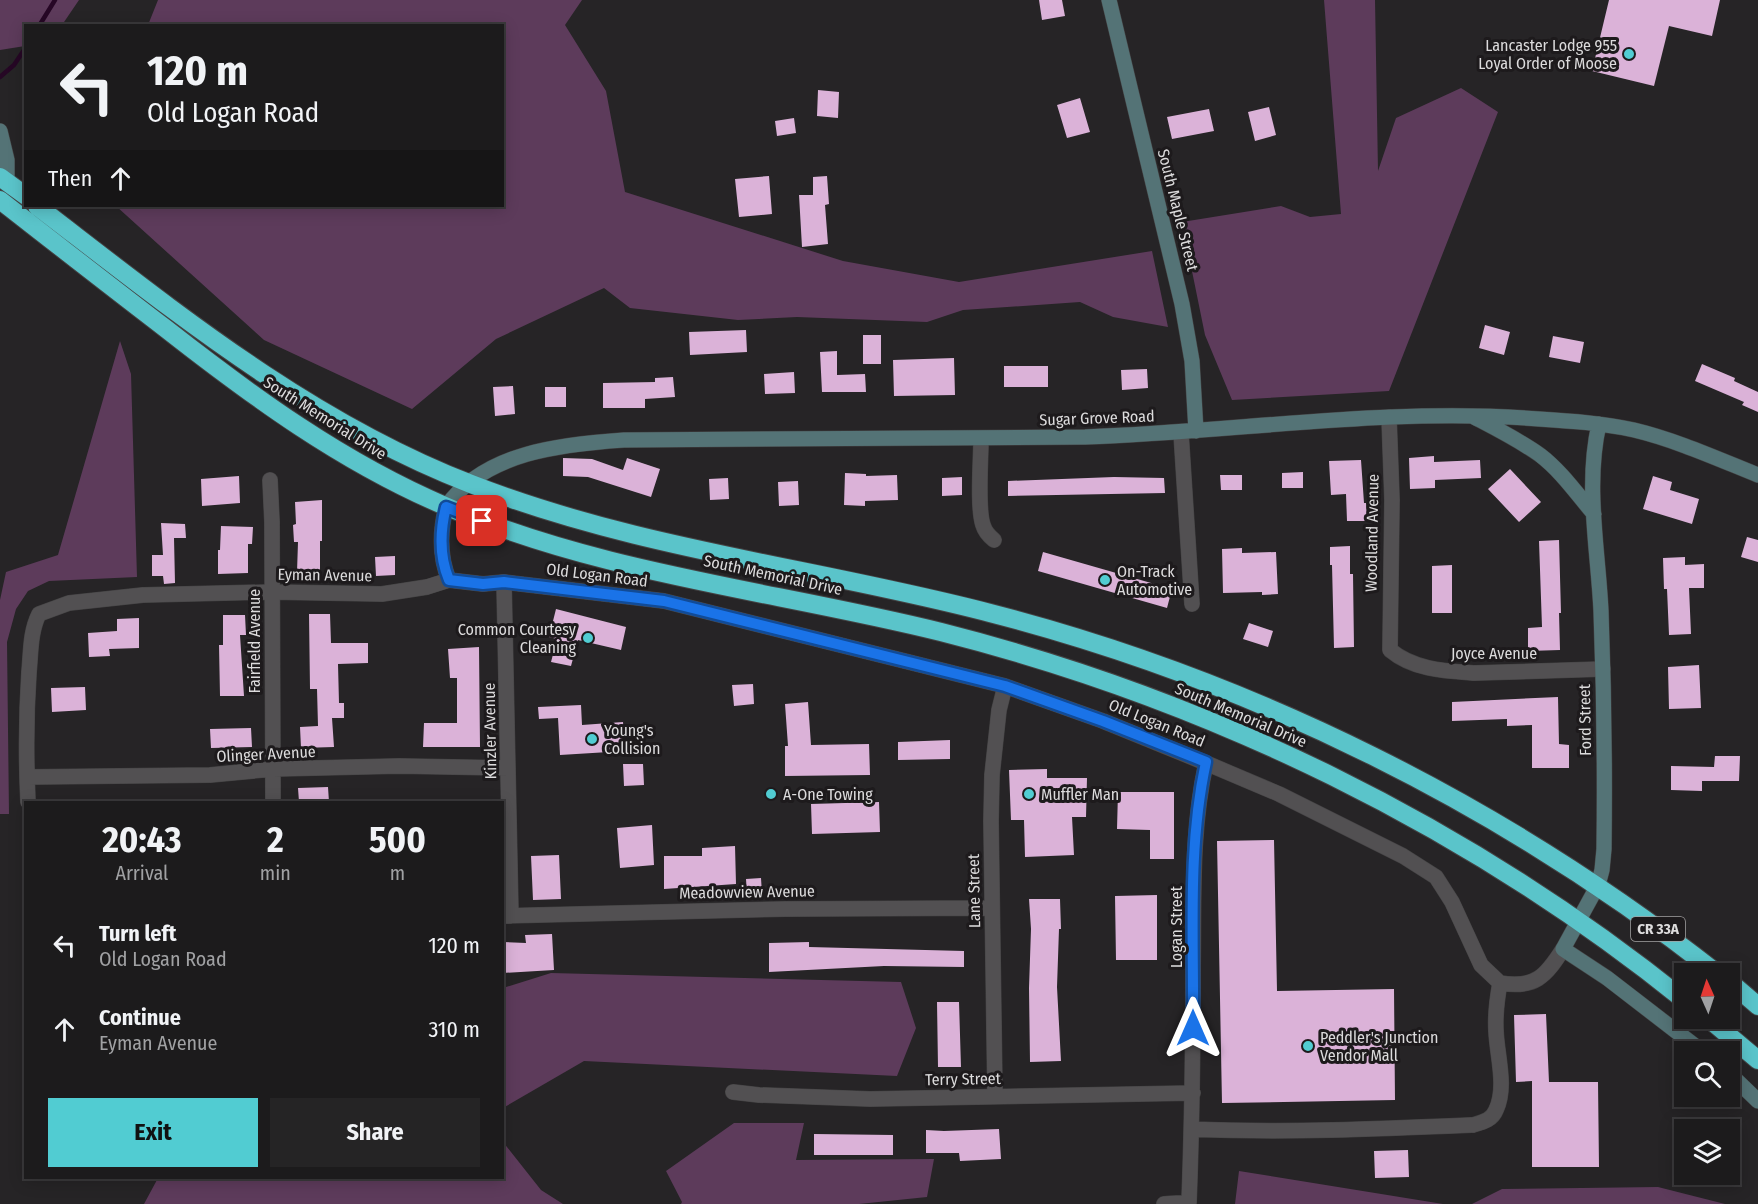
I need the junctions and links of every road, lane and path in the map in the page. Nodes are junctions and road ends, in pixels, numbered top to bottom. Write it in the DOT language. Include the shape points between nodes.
graph roads {
  1 [pos="1109,0"];
  2 [pos="0,131"];
  3 [pos="3,179"];
  4 [pos="24,195"];
  5 [pos="0,200"];
  6 [pos="39,207"];
  7 [pos="1471,415"];
  8 [pos="1389,417"];
  9 [pos="1599,424"];
  10 [pos="1189,432"];
  11 [pos="981,439"];
  12 [pos="1758,475"];
  13 [pos="270,480"];
  14 [pos="468,483"];
  15 [pos="446,507"];
  16 [pos="1594,514"];
  17 [pos="994,540"];
  18 [pos="449,580"];
  19 [pos="504,582"];
  20 [pos="272,592"];
  21 [pos="1192,604"];
  22 [pos="1390,650"];
  23 [pos="1603,669"];
  24 [pos="1005,686"];
  25 [pos="1206,762"];
  26 [pos="508,768"];
  27 [pos="273,769"];
  28 [pos="27,777"];
  29 [pos="28,801"];
  30 [pos="273,801"];
  31 [pos="1598,885"];
  32 [pos="992,908"];
  33 [pos="507,916"];
  34 [pos="1577,920"];
  35 [pos="1563,949"];
  36 [pos="1703,963"];
  37 [pos="1500,983"];
  38 [pos="1740,990"];
  39 [pos="1674,993"];
  40 [pos="1758,1005"];
  41 [pos="1721,1029"];
  42 [pos="1688,1041"];
  43 [pos="1758,1060"];
  44 [pos="1740,1084"];
  45 [pos="733,1092"];
  46 [pos="1193,1093"];
  47 [pos="995,1096"];
  48 [pos="1758,1101"];
  49 [pos="1192,1129"];
  50 [pos="1164,1204"];
  1 -- 10 [label="street, South Maple Street" via="1182,304 1192,361"];
  2 -- 3 [label="street" via="7,160"];
  3 -- 4 [label="highway"];
  5 -- 15 [label="highway, South Memorial Drive" via="239,386 307,433 366,468"];
  6 -- 14 [label="highway, South Memorial Drive" via="182,317 296,396 396,452"];
  7 -- 8 [label="street, Sugar Grove Road"];
  7 -- 9 [label="street, Sugar Grove Road"];
  7 -- 16 [label="street" via="1541,456"];
  8 -- 10 [label="street, Sugar Grove Road"];
  8 -- 22 [label="street, Woodland Avenue"];
  9 -- 12 [label="street, Sugar Grove Road" via="1657,436"];
  9 -- 16 [label="street, Ford Street" via="1593,450"];
  10 -- 11 [label="street, Sugar Grove Road"];
  10 -- 21 [label="street"];
  11 -- 14 [label="street, Sugar Grove Road" via="587,442 518,458"];
  11 -- 17 [label="street" via="982,519"];
  13 -- 20 [label="street, Fairfield Avenue"];
  14 -- 15 [label="street, Sugar Grove Road"];
  14 -- 31 [label="highway, South Memorial Drive" via="578,521 928,597 1172,669 1387,763"];
  15 -- 18 [label="street" via="441,526 442,553"];
  15 -- 34 [label="highway, South Memorial Drive" via="569,550 942,632 1097,678 1289,756 1407,814 1522,882"];
  16 -- 23 [label="street, Ford Street"];
  18 -- 19 [label="street, Eyman Avenue"];
  18 -- 20 [label="street, Eyman Avenue" via="390,593"];
  19 -- 24 [label="street, Old Logan Road" via="664,601"];
  19 -- 26 [label="street, Kinzler Avenue"];
  20 -- 27 [label="street, Fairfield Avenue"];
  20 -- 28 [label="street, Eyman Avenue" via="143,595 69,603 39,614 32,636"];
  22 -- 23 [label="street, Joyce Avenue" via="1414,664 1454,672"];
  23 -- 31 [label="street, Ford Street" via="1604,849"];
  24 -- 25 [label="street, Old Logan Road"];
  24 -- 32 [label="street, Lane Street" via="992,774"];
  25 -- 37 [label="street, Old Logan Road" via="1403,856 1436,878 1452,902 1481,965"];
  25 -- 46 [label="street, Logan Street" via="1194,853"];
  26 -- 27 [label="street, Olinger Avenue"];
  26 -- 33 [label="street, Kinzler Avenue" via="511,821"];
  27 -- 28 [label="street, Olinger Avenue" via="210,775"];
  27 -- 30 [label="street, Fairfield Avenue"];
  28 -- 29 [label="street"];
  31 -- 34 [label="street, Ford Street"];
  31 -- 36 [label="highway, CR 33A"];
  32 -- 33 [label="street, Meadowview Avenue"];
  32 -- 47 [label="street, Lane Street"];
  34 -- 35 [label="street, Ford Street"];
  34 -- 39 [label="highway, CR 33A"];
  35 -- 37 [label="street" via="1543,977 1523,984"];
  35 -- 42 [label="street"];
  37 -- 49 [label="street" via="1496,1029 1502,1094 1496,1112 1487,1120 1473,1125 1349,1131"];
  38 -- 40 [label="highway"];
  41 -- 43 [label="highway"];
  44 -- 48 [label="street"];
  45 -- 47 [label="street, Terry Street" via="870,1099"];
  46 -- 47 [label="street, Terry Street"];
  46 -- 49 [label="street, Logan Street"];
  49 -- 50 [label="street, Logan Street" via="1189,1202"];
}
